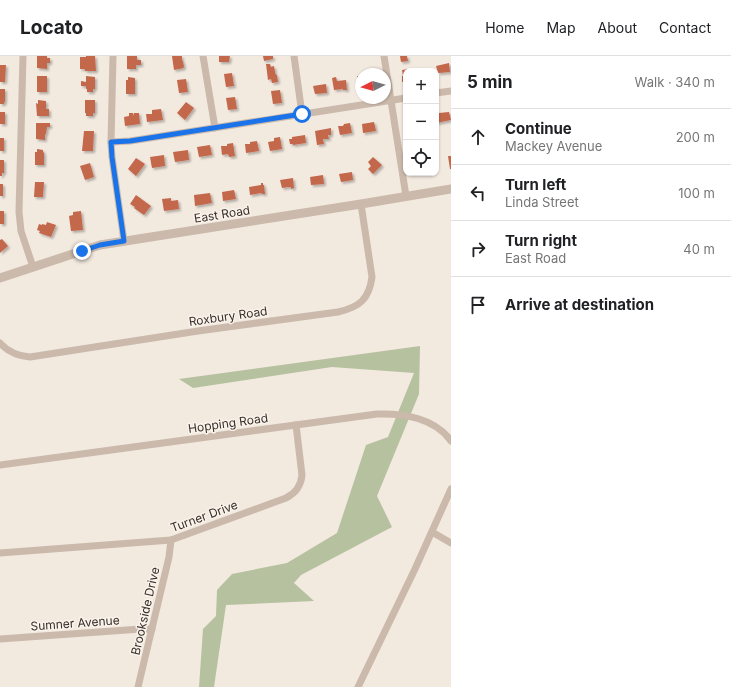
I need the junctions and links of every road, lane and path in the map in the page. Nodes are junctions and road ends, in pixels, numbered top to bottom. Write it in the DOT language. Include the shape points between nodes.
graph roads {
  1 [pos="23,56"];
  2 [pos="113,56"];
  3 [pos="203,56"];
  4 [pos="294,56"];
  5 [pos="384,56"];
  6 [pos="386,68"];
  7 [pos="451,91"];
  8 [pos="439,93"];
  9 [pos="403,98"];
  10 [pos="391,100"];
  11 [pos="366,104"];
  12 [pos="302,114"];
  13 [pos="215,128"];
  14 [pos="111,142"];
  15 [pos="451,189"];
  16 [pos="406,196"];
  17 [pos="362,204"];
  18 [pos="124,241"];
  19 [pos="34,267"];
  20 [pos="0,278"];
  21 [pos="0,343"];
  22 [pos="296,425"];
  23 [pos="451,441"];
  24 [pos="0,465"];
  25 [pos="451,489"];
  26 [pos="432,532"];
  27 [pos="171,540"];
  28 [pos="451,543"];
  29 [pos="0,553"];
  30 [pos="152,629"];
  31 [pos="0,639"];
  32 [pos="138,687"];
  33 [pos="358,687"];
  1 -- 19 [label="street" via="19,212 25,243"];
  2 -- 14 [label="street"];
  3 -- 13 [label="street"];
  4 -- 12 [label="street"];
  5 -- 6 [label="street"];
  7 -- 8 [label="street"];
  9 -- 10 [label="street"];
  10 -- 16 [label="street"];
  11 -- 12 [label="street"];
  12 -- 13 [label="street"];
  13 -- 14 [label="street"];
  14 -- 18 [label="street"];
  15 -- 16 [label="street, East Road"];
  16 -- 17 [label="street, East Road"];
  17 -- 18 [label="street, East Road"];
  17 -- 21 [label="street, Roxbury Road" via="371,286 362,301 348,310 30,357 14,354"];
  18 -- 19 [label="street, East Road" via="100,245"];
  19 -- 20 [label="street, East Road"];
  22 -- 23 [label="street, Hopping Road" via="369,414 403,415 426,422"];
  22 -- 24 [label="street, Hopping Road"];
  22 -- 27 [label="street, Turner Drive" via="302,475 295,493"];
  25 -- 26 [label="street"];
  26 -- 28 [label="street"];
  26 -- 33 [label="street"];
  27 -- 29 [label="street, Turner Drive"];
  27 -- 30 [label="street, Brookside Drive"];
  30 -- 31 [label="street, Sumner Avenue"];
  30 -- 32 [label="street, Brookside Drive"];
}
